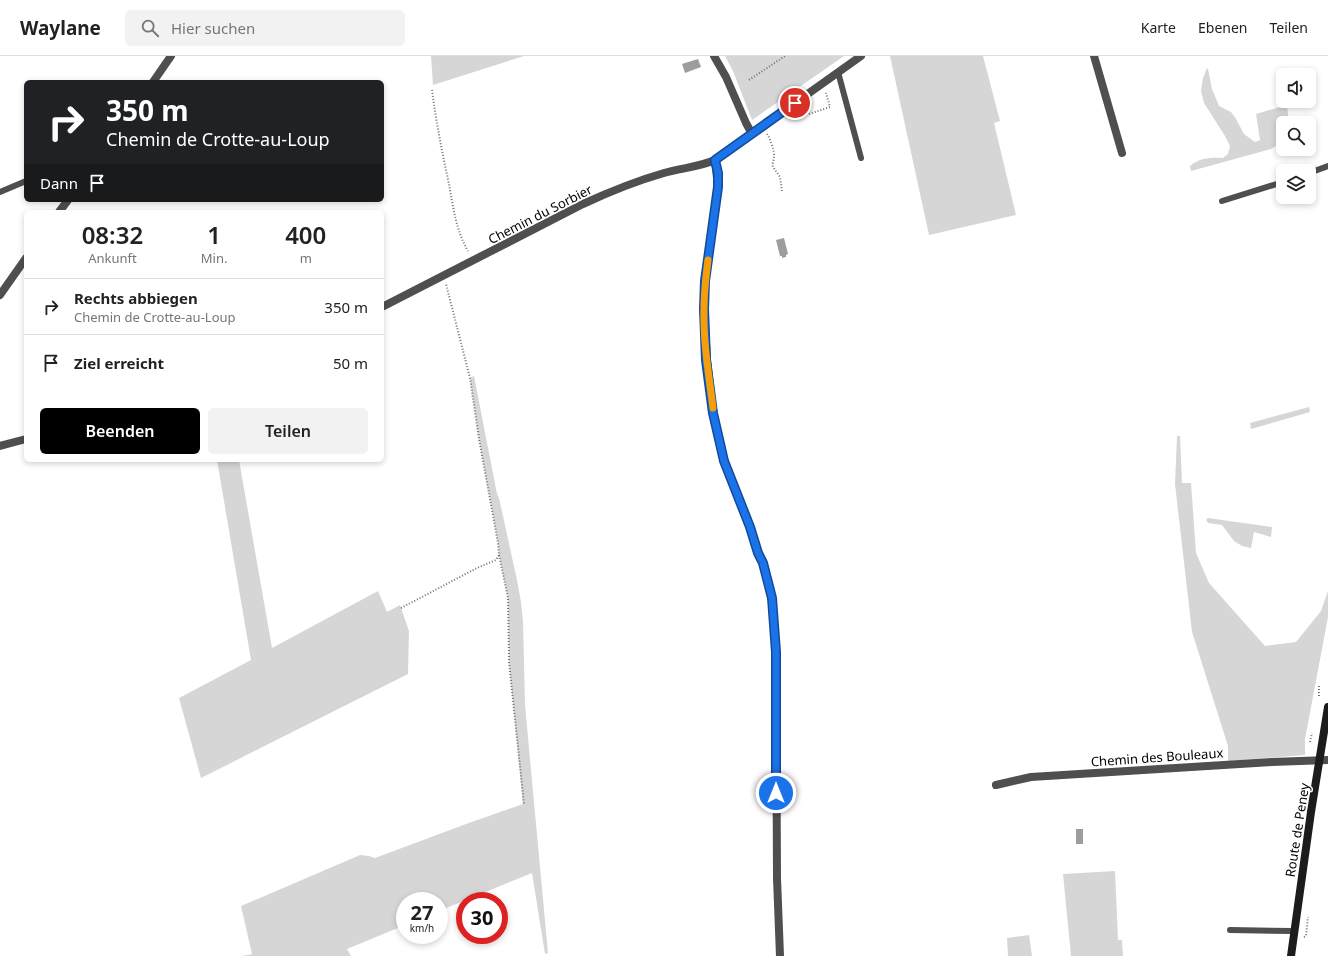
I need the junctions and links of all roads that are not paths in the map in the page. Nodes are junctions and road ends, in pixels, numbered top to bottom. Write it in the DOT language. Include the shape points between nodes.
graph roads {
  1 [pos="171,56"];
  2 [pos="714,56"];
  3 [pos="861,56"];
  4 [pos="1094,56"];
  5 [pos="838,72"];
  6 [pos="154,80"];
  7 [pos="752,134"];
  8 [pos="1122,153"];
  9 [pos="861,158"];
  10 [pos="715,160"];
  11 [pos="1328,166"];
  12 [pos="1316,170"];
  13 [pos="24,182"];
  14 [pos="1276,184"];
  15 [pos="0,192"];
  16 [pos="1222,201"];
  17 [pos="24,261"];
  18 [pos="0,295"];
  19 [pos="384,306"];
  20 [pos="24,440"];
  21 [pos="0,446"];
  22 [pos="1328,707"];
  23 [pos="1324,760"];
  24 [pos="996,785"];
  25 [pos="1230,930"];
  26 [pos="1293,931"];
  27 [pos="780,956"];
  28 [pos="1291,956"];
  1 -- 6 [label="street"];
  2 -- 7 [label="street"];
  3 -- 5 [label="street, Chemin du Sorbier"];
  4 -- 8 [label="street"];
  5 -- 7 [label="street, Chemin du Sorbier"];
  5 -- 9 [label="lane"];
  7 -- 10 [label="street, Chemin du Sorbier"];
  10 -- 19 [label="street, Chemin du Sorbier" via="665,172 607,193"];
  10 -- 27 [label="street" via="718,187 704,302 706,360 713,413 724,461 763,563 772,598 776,652"];
  11 -- 12 [label="lane"];
  13 -- 15 [label="lane"];
  14 -- 16 [label="lane"];
  17 -- 18 [label="street"];
  20 -- 21 [label="street"];
  22 -- 23 [label="main road, Route de Peney"];
  23 -- 24 [label="street, Chemin des Bouleaux" via="1031,777"];
  23 -- 26 [label="main road, Route de Peney" via="1310,819"];
  25 -- 26 [label="lane"];
  26 -- 28 [label="main road, Route de Peney"];
}
